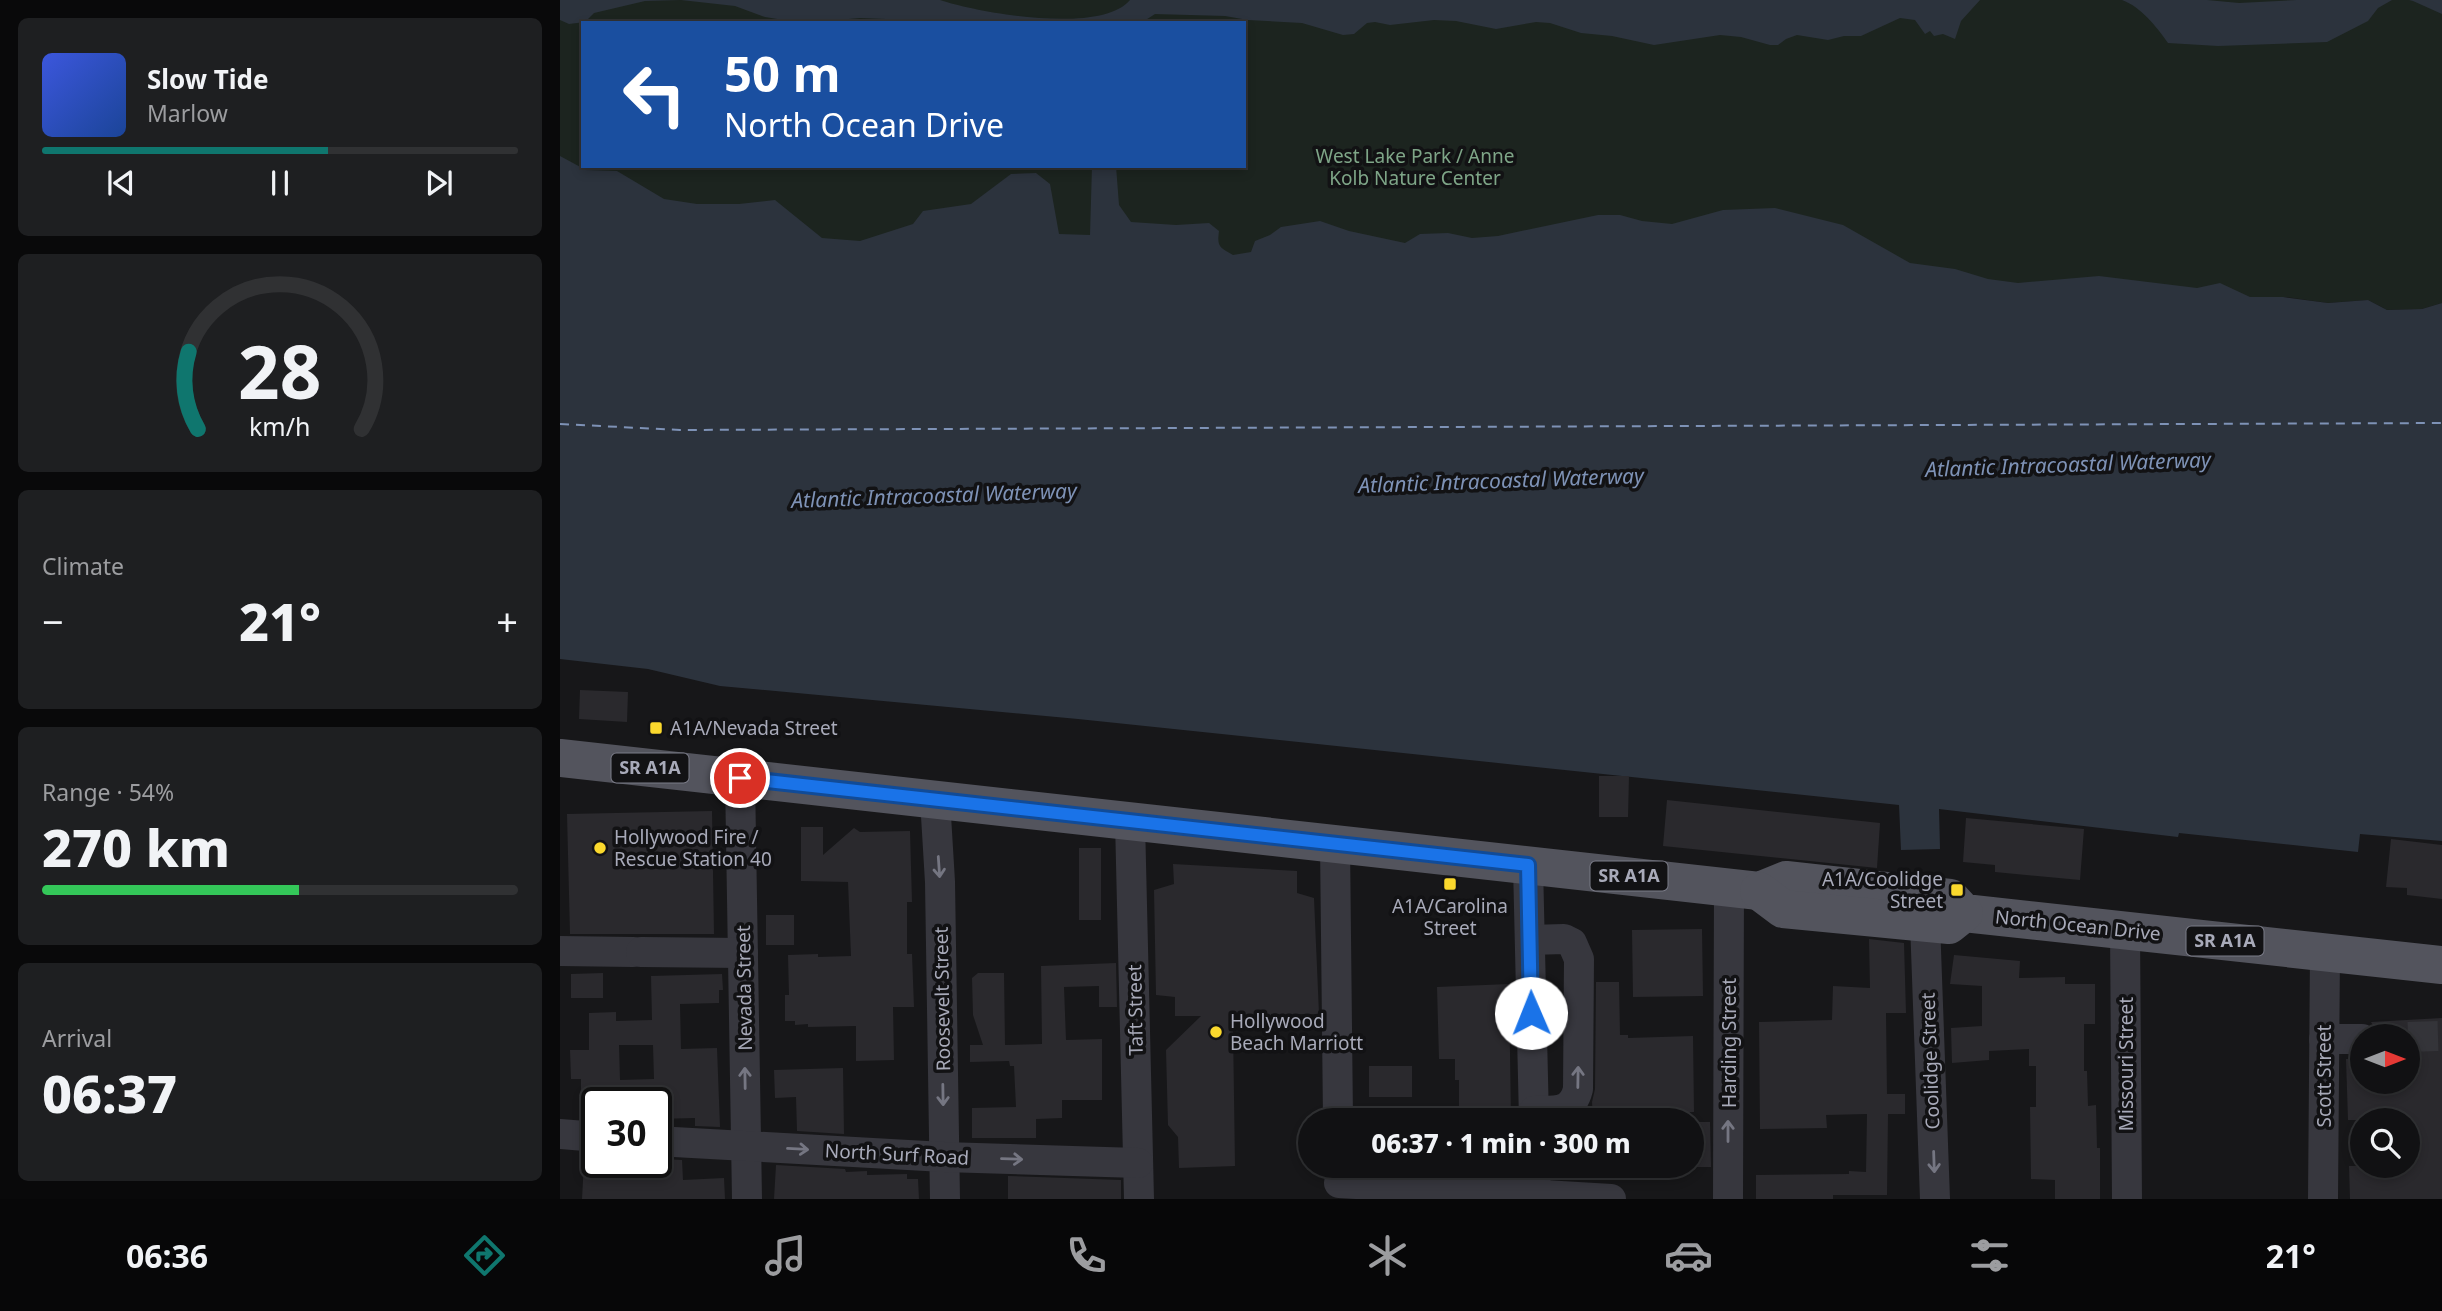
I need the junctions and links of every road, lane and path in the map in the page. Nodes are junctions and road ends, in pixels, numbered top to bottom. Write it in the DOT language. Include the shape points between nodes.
graph roads {
  1 [pos="560,758"];
  2 [pos="740,778"];
  3 [pos="935,799"];
  4 [pos="1130,821"];
  5 [pos="1335,844"];
  6 [pos="1528,865"];
  7 [pos="1744,889"];
  8 [pos="1964,913"];
  9 [pos="1925,922"];
  10 [pos="2125,929"];
  11 [pos="1530,940"];
  12 [pos="560,951"];
  13 [pos="2325,952"];
  14 [pos="743,953"];
  15 [pos="2442,965"];
  16 [pos="2324,1039"];
  17 [pos="2350,1039"];
  18 [pos="1338,1108"];
  19 [pos="1534,1108"];
  20 [pos="1564,1108"];
  21 [pos="560,1135"];
  22 [pos="581,1136"];
  23 [pos="672,1142"];
  24 [pos="746,1146"];
  25 [pos="944,1157"];
  26 [pos="1138,1163"];
  27 [pos="1535,1178"];
  28 [pos="1339,1182"];
  29 [pos="1536,1197"];
  30 [pos="747,1199"];
  31 [pos="945,1199"];
  32 [pos="1139,1199"];
  33 [pos="1611,1199"];
  34 [pos="1728,1199"];
  35 [pos="1935,1199"];
  36 [pos="2127,1199"];
  37 [pos="2323,1199"];
  1 -- 2 [label="main road, North Ocean Drive / SR A1A"];
  2 -- 3 [label="main road, North Ocean Drive / SR A1A"];
  2 -- 14 [label="street, Nevada Street"];
  3 -- 4 [label="main road, North Ocean Drive / SR A1A"];
  3 -- 25 [label="street, Roosevelt Street, one-way"];
  4 -- 5 [label="main road, North Ocean Drive / SR A1A"];
  4 -- 26 [label="street, Taft Street"];
  5 -- 6 [label="main road, North Ocean Drive / SR A1A"];
  5 -- 18 [label="street"];
  6 -- 7 [label="main road, North Ocean Drive / SR A1A"];
  6 -- 11 [label="street"];
  7 -- 8 [label="main road, North Ocean Drive / SR A1A" via="1786,880 1900,892 1950,898"];
  7 -- 9 [label="main road, North Ocean Drive / SR A1A" via="1783,909"];
  34 -- 7 [label="street, Harding Street, one-way"];
  8 -- 9 [label="main road, North Ocean Drive / SR A1A" via="1949,925"];
  8 -- 10 [label="main road, North Ocean Drive / SR A1A"];
  9 -- 35 [label="street, Coolidge Street, one-way"];
  10 -- 13 [label="main road, North Ocean Drive / SR A1A"];
  10 -- 36 [label="street, Missouri Street"];
  11 -- 19 [label="street"];
  20 -- 11 [label="street, one-way" via="1575,1100 1578,1089 1579,959 1572,943 1564,939"];
  12 -- 14 [label="street"];
  13 -- 15 [label="main road, North Ocean Drive / SR A1A"];
  13 -- 16 [label="street, Scott Street"];
  24 -- 14 [label="street, Nevada Street, one-way"];
  16 -- 17 [label="street"];
  16 -- 37 [label="street, Scott Street"];
  21 -- 22 [label="street"];
  23 -- 24 [label="street, North Surf Road"];
  24 -- 25 [label="street, North Surf Road, one-way"];
  24 -- 30 [label="street, Nevada Street"];
  25 -- 26 [label="street, North Surf Road, one-way"];
  25 -- 31 [label="street, Roosevelt Street"];
  26 -- 32 [label="street, Taft Street"];
  27 -- 29 [label="street"];
  28 -- 29 [label="street"];
  29 -- 33 [label="street"];
}
